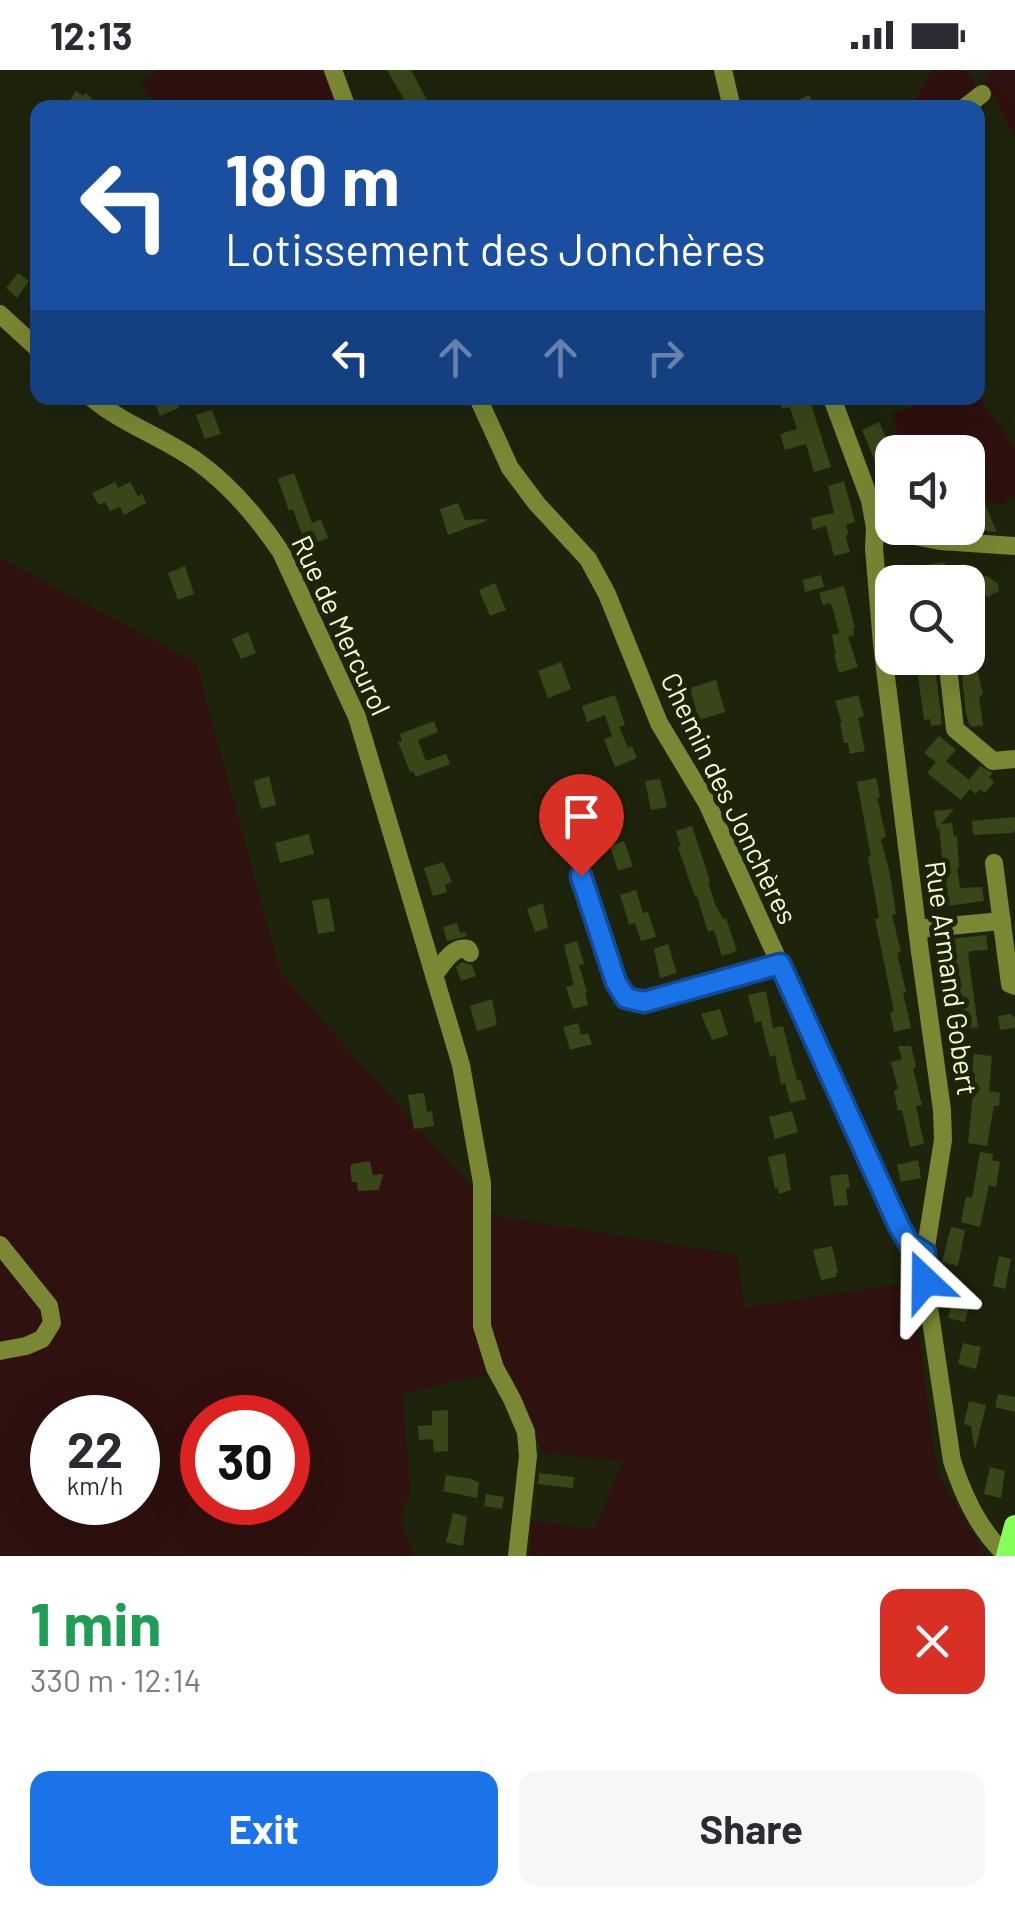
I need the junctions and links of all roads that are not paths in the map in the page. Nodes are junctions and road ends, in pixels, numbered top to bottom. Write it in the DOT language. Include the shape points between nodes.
graph roads {
  1 [pos="333,70"];
  2 [pos="723,70"];
  3 [pos="982,94"];
  4 [pos="344,100"];
  5 [pos="730,100"];
  6 [pos="974,100"];
  7 [pos="0,314"];
  8 [pos="30,341"];
  9 [pos="100,405"];
  10 [pos="481,405"];
  11 [pos="835,405"];
  12 [pos="874,528"];
  13 [pos="1015,546"];
  14 [pos="876,565"];
  15 [pos="890,675"];
  16 [pos="949,675"];
  17 [pos="1015,758"];
  18 [pos="994,863"];
  19 [pos="581,876"];
  20 [pos="1002,921"];
  21 [pos="917,929"];
  22 [pos="470,953"];
  23 [pos="780,964"];
  24 [pos="434,975"];
  25 [pos="1015,986"];
  26 [pos="0,1246"];
  27 [pos="925,1253"];
  28 [pos="0,1351"];
  29 [pos="1015,1526"];
  30 [pos="517,1556"];
  31 [pos="1007,1556"];
  1 -- 4 [label="street"];
  2 -- 5 [label="street"];
  3 -- 6 [label="street"];
  7 -- 8 [label="street"];
  9 -- 24 [label="street, Rue de Mercurol" via="197,461 232,490 282,552 357,717"];
  10 -- 23 [label="street, Chemin des Jonchères" via="510,468 588,560 660,724 707,803"];
  11 -- 12 [label="street, Rue Armand Gobert"];
  12 -- 13 [label="street"];
  12 -- 14 [label="street, Rue Armand Gobert"];
  15 -- 21 [label="street, Rue Armand Gobert"];
  16 -- 17 [label="street" via="955,729 993,761"];
  18 -- 20 [label="street"];
  19 -- 23 [label="street" via="626,998 644,1002"];
  20 -- 21 [label="street"];
  20 -- 25 [label="street"];
  21 -- 27 [label="street, Rue Armand Gobert" via="943,1140"];
  22 -- 24 [label="street" via="455,950"];
  23 -- 27 [label="street, Chemin des Jonchères" via="899,1226"];
  24 -- 30 [label="street, Rue de Mercurol" via="461,1065 482,1183 482,1326 526,1432"];
  26 -- 28 [label="street" via="49,1306 52,1323 42,1339"];
  27 -- 31 [label="street, Rue Armand Gobert" via="952,1462 978,1522"];
  29 -- 31 [label="main road"];
}
